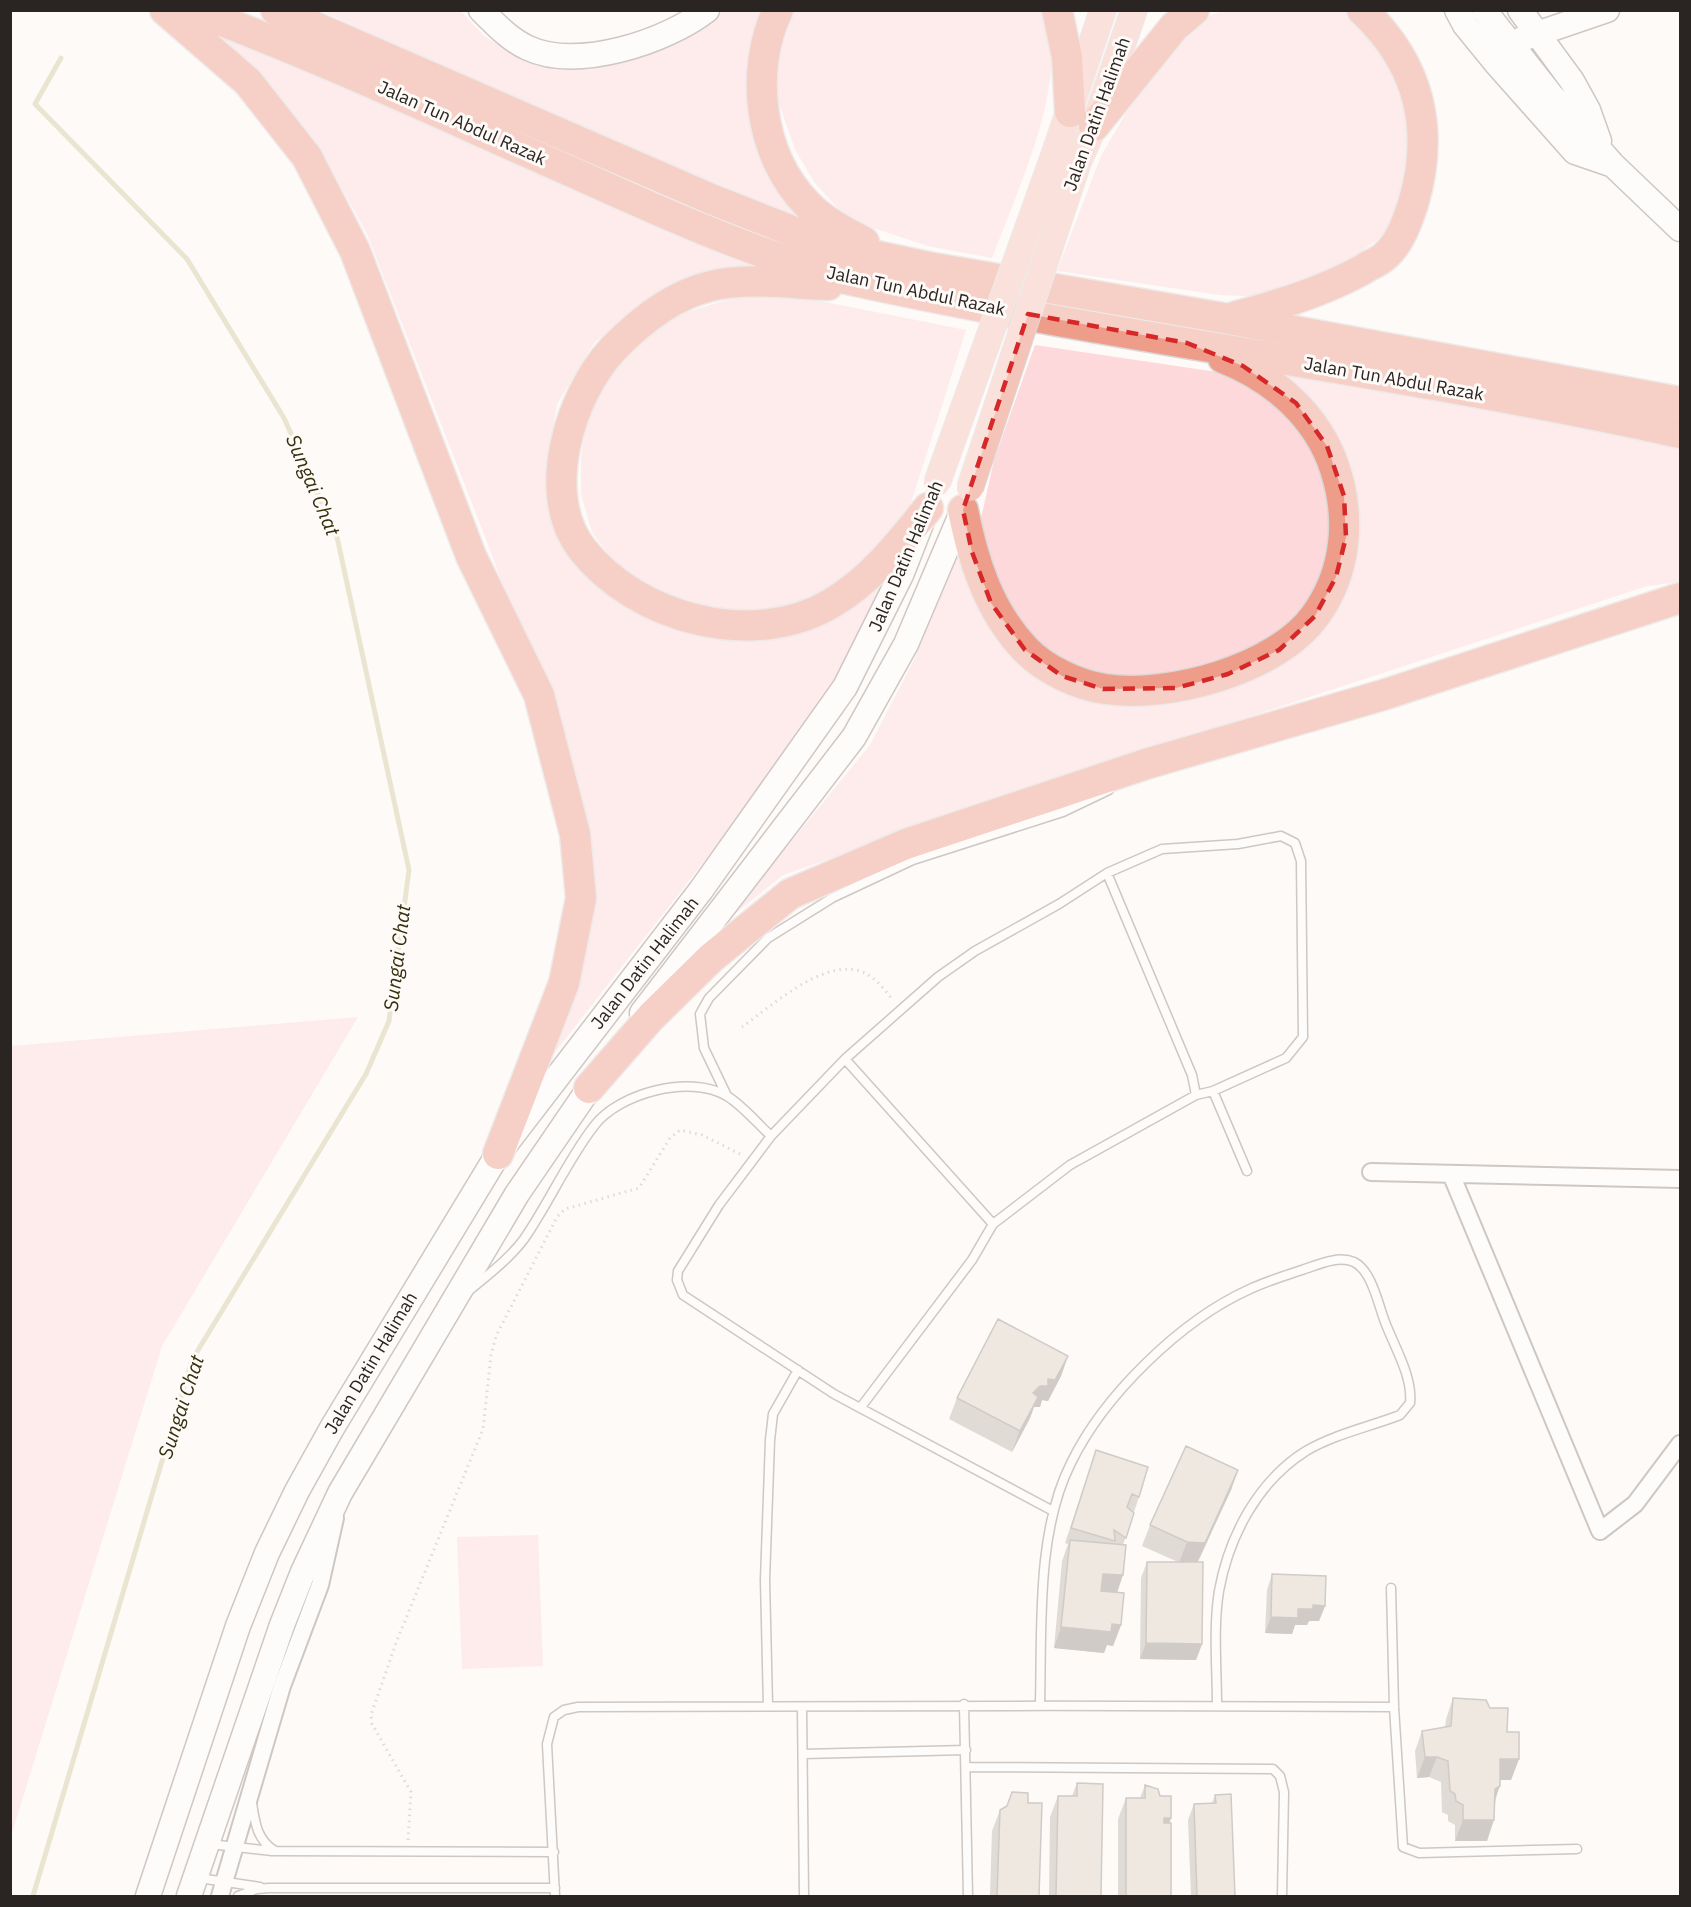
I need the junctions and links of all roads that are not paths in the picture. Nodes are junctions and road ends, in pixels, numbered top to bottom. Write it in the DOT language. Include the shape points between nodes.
graph roads {
  1 [pos="165,10"];
  2 [pos="193,10"];
  3 [pos="276,10"];
  4 [pos="481,10"];
  5 [pos="707,10"];
  6 [pos="778,10"];
  7 [pos="1057,10"];
  8 [pos="1104,10"];
  9 [pos="1134,10"];
  10 [pos="1194,10"];
  11 [pos="1362,10"];
  12 [pos="1457,10"];
  13 [pos="1484,10"];
  14 [pos="1520,10"];
  15 [pos="1607,10"];
  16 [pos="1535,34"];
  17 [pos="1508,44"];
  18 [pos="1082,119"];
  19 [pos="1608,158"];
  20 [pos="1680,229"];
  21 [pos="928,267"];
  22 [pos="885,287"];
  23 [pos="1229,319"];
  24 [pos="1186,343"];
  25 [pos="1680,402"];
  26 [pos="1680,433"];
  27 [pos="932,496"];
  28 [pos="967,499"];
  29 [pos="1680,598"];
  30 [pos="1146,764"];
  31 [pos="1107,873"];
  32 [pos="845,1059"];
  33 [pos="589,1088"];
  34 [pos="1213,1091"];
  35 [pos="1196,1095"];
  36 [pos="727,1096"];
  37 [pos="771,1136"];
  38 [pos="498,1154"];
  39 [pos="1247,1171"];
  40 [pos="1371,1172"];
  41 [pos="1450,1174"];
  42 [pos="1680,1179"];
  43 [pos="993,1224"];
  44 [pos="450,1305"];
  45 [pos="798,1370"];
  46 [pos="861,1407"];
  47 [pos="1680,1444"];
  48 [pos="340,1493"];
  49 [pos="1053,1511"];
  50 [pos="1391,1588"];
  51 [pos="964,1704"];
  52 [pos="1040,1704"];
  53 [pos="768,1706"];
  54 [pos="1217,1706"];
  55 [pos="802,1707"];
  56 [pos="1394,1707"];
  57 [pos="966,1750"];
  58 [pos="803,1754"];
  59 [pos="966,1767"];
  60 [pos="250,1796"];
  61 [pos="207,1844"];
  62 [pos="235,1848"];
  63 [pos="1577,1849"];
  64 [pos="275,1851"];
  65 [pos="554,1852"];
  66 [pos="192,1887"];
  67 [pos="269,1888"];
  68 [pos="222,1890"];
  69 [pos="555,1892"];
  70 [pos="148,1896"];
  71 [pos="238,1896"];
  72 [pos="804,1896"];
  73 [pos="968,1896"];
  74 [pos="1282,1896"];
  1 -- 38 [label="highway" via="248,82 308,157 355,251 471,556 539,695 575,834 581,898 564,983"];
  2 -- 22 [label="highway, Jalan Tun Abdul Razak" via="279,42 696,228 787,262"];
  3 -- 21 [label="highway, Jalan Tun Abdul Razak" via="711,199 830,246"];
  4 -- 5 [label="main road" via="527,48 574,58 639,44 690,24"];
  6 -- 21 [label="highway" via="767,46 761,98 776,155 806,203 830,223 871,245"];
  7 -- 18 [label="highway"];
  8 -- 18 [label="main road, Jalan Datin Halimah"];
  9 -- 18 [label="main road, Jalan Datin Halimah"];
  10 -- 18 [label="highway"];
  11 -- 23 [label="highway" via="1400,56 1420,104 1425,148 1408,220 1385,256 1346,279 1295,300"];
  12 -- 19 [label="main road" via="1471,33 1575,152"];
  13 -- 17 [label="main road"];
  14 -- 16 [label="main road"];
  15 -- 16 [label="main road"];
  16 -- 17 [label="main road"];
  16 -- 19 [label="main road" via="1572,81"];
  17 -- 19 [label="main road"];
  18 -- 27 [label="main road, Jalan Datin Halimah, bridge" via="1057,147"];
  18 -- 28 [label="main road, Jalan Datin Halimah, bridge" via="1078,162"];
  19 -- 20 [label="main road"];
  21 -- 23 [label="highway, Jalan Tun Abdul Razak"];
  22 -- 24 [label="highway, Jalan Tun Abdul Razak"];
  22 -- 27 [label="highway" via="745,282 682,294 647,318 598,366 568,428 562,466 563,498 581,548 629,592 668,611 713,622 755,626 795,619 861,585"];
  23 -- 25 [label="highway, Jalan Tun Abdul Razak"];
  24 -- 26 [label="highway, Jalan Tun Abdul Razak" via="1593,414"];
  24 -- 28 [label="highway" via="1243,366 1296,403 1328,446 1344,496 1346,537 1336,577 1315,616 1279,650 1228,674 1176,688 1139,692 1103,689 1062,676 1025,650 991,603 972,552"];
  27 -- 38 [label="main road, Jalan Datin Halimah" via="901,575 845,687 701,890"];
  28 -- 33 [label="main road, Jalan Datin Halimah" via="906,644 854,737 671,972"];
  29 -- 30 [label="highway" via="1383,695"];
  30 -- 33 [label="highway" via="906,844 790,894 711,958 651,1017"];
  30 -- 36 [label="lane" via="1111,789 1063,812 913,860 871,879 768,938 709,998 700,1014 704,1048"];
  31 -- 32 [label="lane" via="975,951 900,1008"];
  31 -- 34 [label="lane" via="1162,849 1238,844 1281,836 1295,843 1301,861 1303,1037 1286,1058"];
  31 -- 35 [label="lane" via="1192,1075"];
  32 -- 37 [label="lane"];
  32 -- 43 [label="lane"];
  33 -- 44 [label="main road, Jalan Datin Halimah" via="517,1194"];
  34 -- 35 [label="lane"];
  34 -- 39 [label="lane"];
  35 -- 43 [label="lane" via="1070,1165"];
  36 -- 37 [label="lane"];
  36 -- 44 [label="lane" via="702,1087 676,1086 651,1091 618,1106 595,1125 522,1241"];
  37 -- 45 [label="lane" via="719,1205 678,1271 677,1280 683,1295"];
  38 -- 70 [label="main road, Jalan Datin Halimah" via="292,1501 238,1626"];
  40 -- 41 [label="street"];
  41 -- 42 [label="street"];
  41 -- 47 [label="street" via="1600,1531 1635,1504"];
  43 -- 46 [label="lane" via="972,1260"];
  44 -- 48 [label="main road, Jalan Datin Halimah"];
  45 -- 46 [label="lane"];
  45 -- 53 [label="lane" via="773,1414 770,1440 765,1580"];
  46 -- 49 [label="lane"];
  48 -- 60 [label="street" via="320,1585 282,1686"];
  48 -- 61 [label="main road, Jalan Datin Halimah" via="282,1625"];
  49 -- 52 [label="lane" via="1046,1568"];
  49 -- 54 [label="lane" via="1071,1462 1095,1424 1153,1358 1187,1328 1250,1289 1286,1275 1337,1260 1358,1265 1370,1282 1409,1384 1410,1403 1400,1415 1308,1450 1282,1468 1257,1496 1228,1557 1221,1584"];
  50 -- 56 [label="lane"];
  51 -- 52 [label="lane"];
  51 -- 55 [label="lane"];
  51 -- 57 [label="lane"];
  52 -- 54 [label="lane"];
  53 -- 55 [label="lane"];
  53 -- 65 [label="lane" via="578,1707 559,1713 551,1723 547,1744"];
  54 -- 56 [label="lane"];
  55 -- 58 [label="lane"];
  56 -- 63 [label="lane" via="1401,1842 1407,1851"];
  57 -- 58 [label="lane"];
  57 -- 59 [label="lane"];
  58 -- 72 [label="lane"];
  59 -- 73 [label="lane"];
  59 -- 74 [label="lane" via="1273,1769 1280,1776 1284,1792"];
  60 -- 62 [label="street"];
  60 -- 64 [label="lane" via="259,1836"];
  61 -- 62 [label="lane"];
  61 -- 66 [label="main road, Jalan Datin Halimah"];
  62 -- 64 [label="lane"];
  62 -- 68 [label="street"];
  64 -- 65 [label="lane"];
  65 -- 69 [label="lane"];
  66 -- 68 [label="lane"];
  67 -- 68 [label="lane"];
  67 -- 69 [label="lane"];
  67 -- 71 [label="lane"];
}
